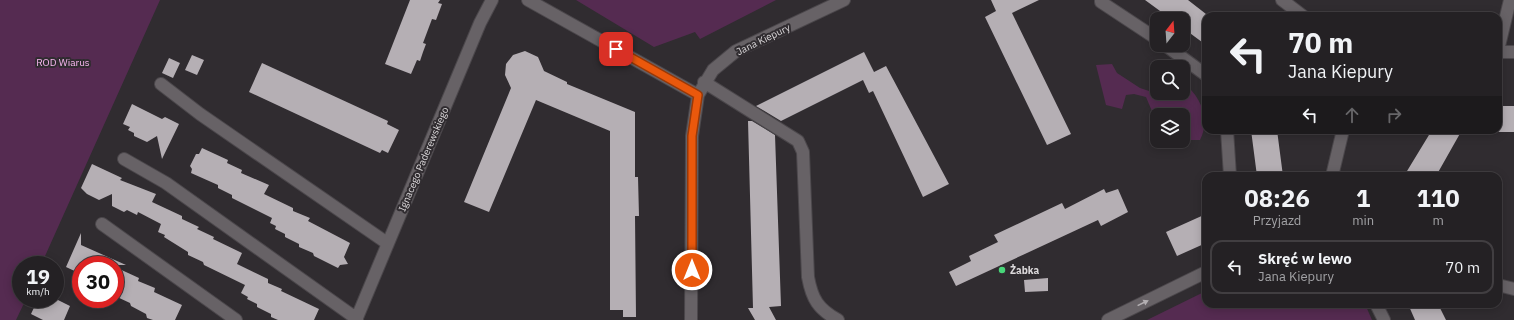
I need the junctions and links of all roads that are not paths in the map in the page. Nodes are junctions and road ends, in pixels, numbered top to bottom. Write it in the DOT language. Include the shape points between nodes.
graph roads {
  1 [pos="492,0"];
  2 [pos="528,0"];
  3 [pos="844,0"];
  4 [pos="1101,0"];
  5 [pos="1282,0"];
  6 [pos="1510,0"];
  7 [pos="1298,12"];
  8 [pos="1502,34"];
  9 [pos="1150,35"];
  10 [pos="1502,51"];
  11 [pos="1175,52"];
  12 [pos="1514,52"];
  13 [pos="1202,72"];
  14 [pos="704,82"];
  15 [pos="161,84"];
  16 [pos="698,95"];
  17 [pos="1227,134"];
  18 [pos="1342,134"];
  19 [pos="124,159"];
  20 [pos="1230,172"];
  21 [pos="1333,172"];
  22 [pos="102,224"];
  23 [pos="388,243"];
  24 [pos="1202,274"];
  25 [pos="1502,286"];
  26 [pos="1514,289"];
  27 [pos="1378,308"];
  28 [pos="236,320"];
  29 [pos="357,320"];
  30 [pos="691,320"];
  31 [pos="838,320"];
  32 [pos="1108,320"];
  33 [pos="1384,320"];
  1 -- 23 [label="street, Ignacego Paderewskiego"];
  2 -- 16 [label="street"];
  3 -- 14 [label="street, Jana Kiepury" via="736,51 713,70"];
  4 -- 9 [label="street"];
  5 -- 7 [label="street"];
  6 -- 8 [label="street"];
  10 -- 12 [label="street"];
  11 -- 13 [label="street"];
  14 -- 16 [label="street, Jana Kiepury"];
  14 -- 31 [label="street" via="798,141 803,152 810,290 817,306"];
  15 -- 23 [label="street" via="200,114"];
  16 -- 30 [label="street, Jana Kiepury" via="692,136"];
  17 -- 20 [label="street"];
  18 -- 21 [label="street"];
  19 -- 29 [label="street" via="166,183"];
  22 -- 28 [label="street"];
  23 -- 29 [label="street, Ignacego Paderewskiego"];
  32 -- 24 [label="street, one-way"];
  25 -- 26 [label="street"];
  27 -- 33 [label="street"];
}
